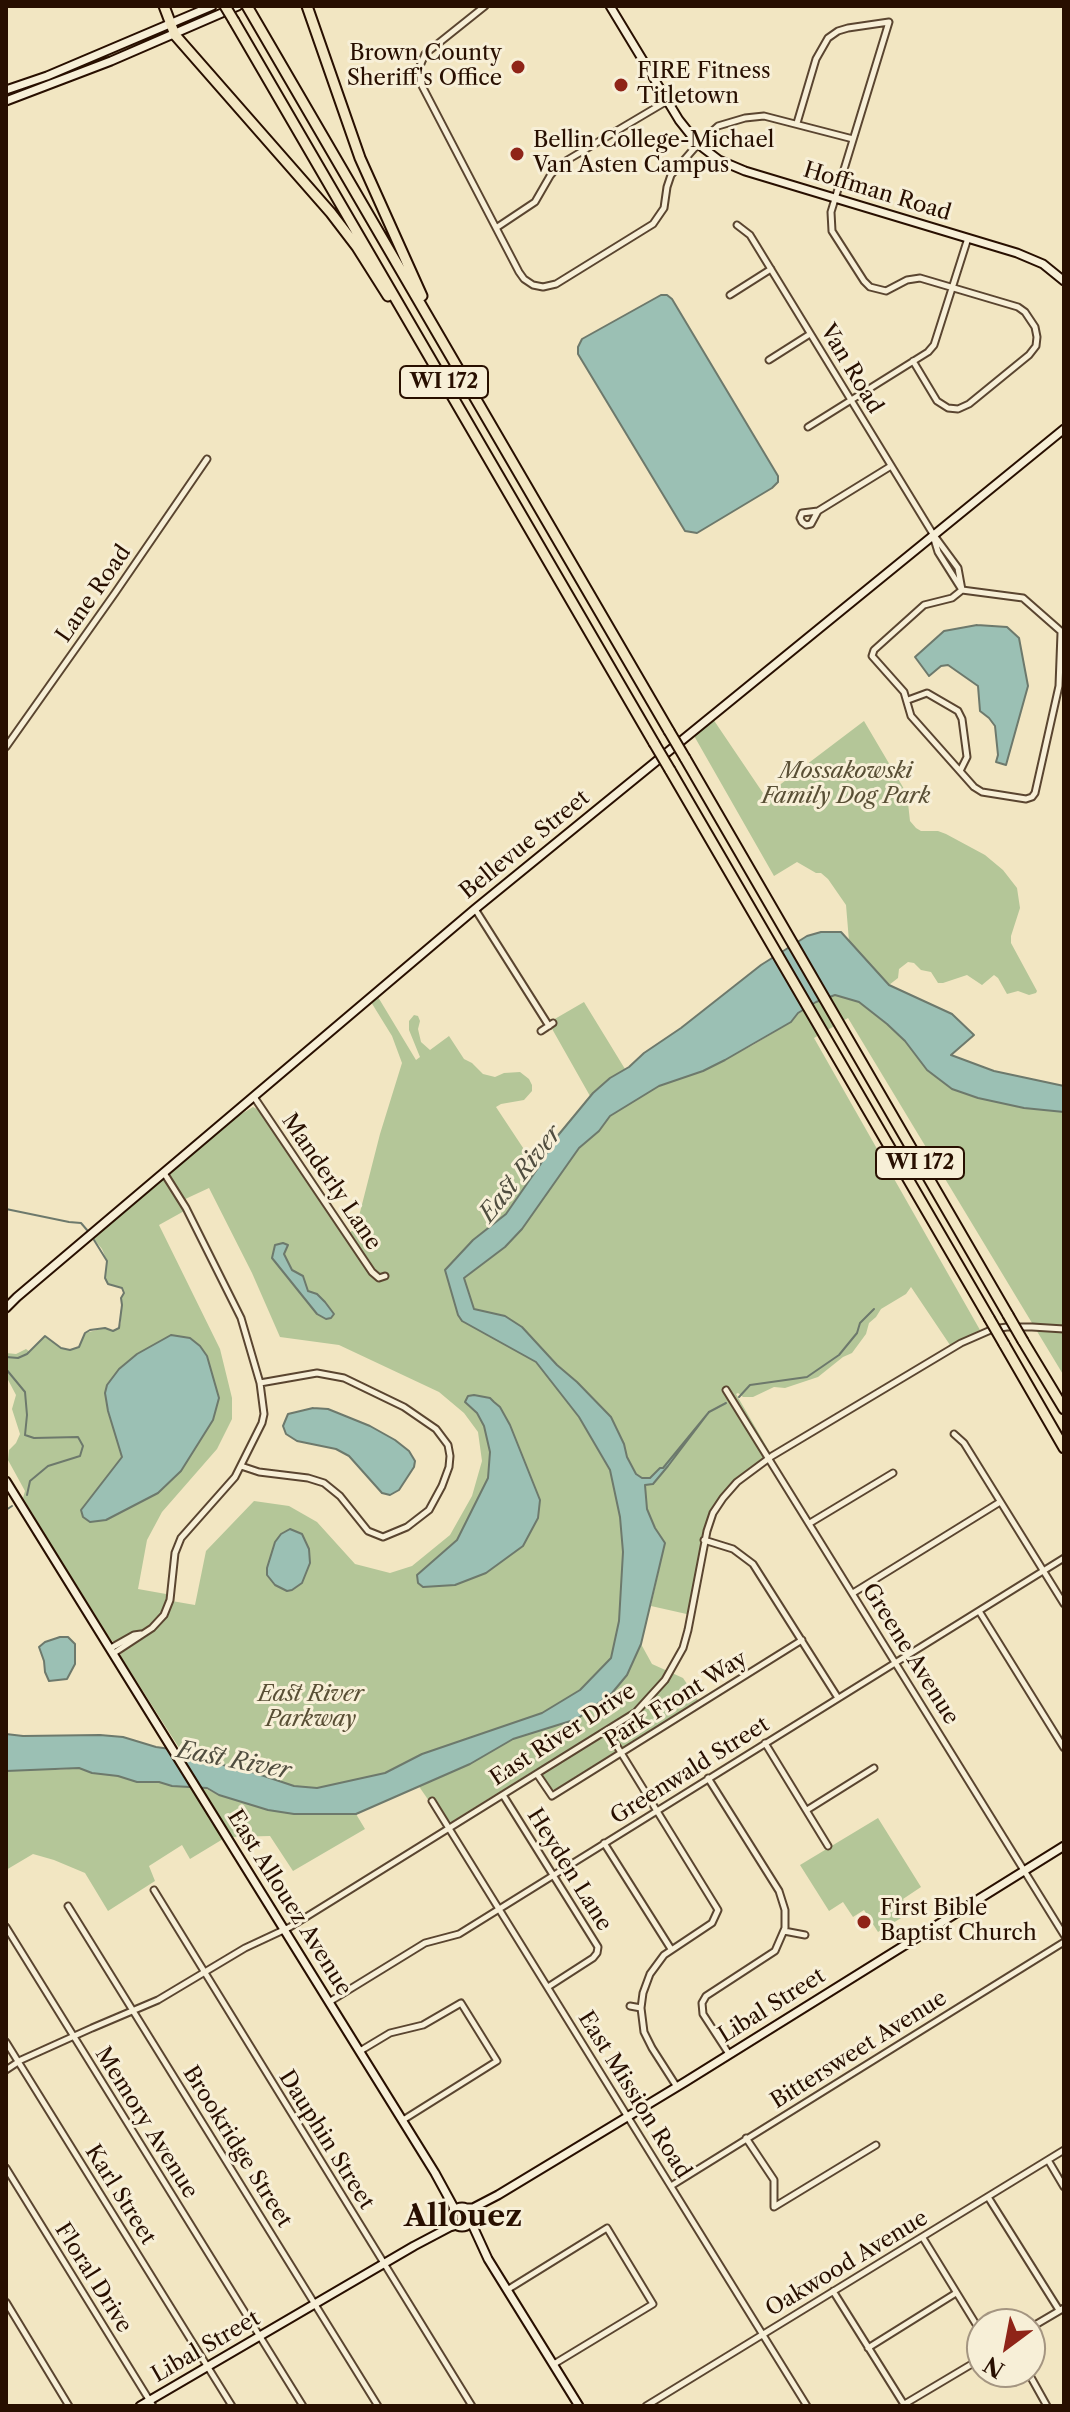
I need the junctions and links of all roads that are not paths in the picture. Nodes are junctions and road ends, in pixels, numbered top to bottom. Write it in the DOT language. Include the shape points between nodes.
graph roads {
  1 [pos="164,6"];
  2 [pos="212,6"];
  3 [pos="225,6"];
  4 [pos="238,6"];
  5 [pos="307,6"];
  6 [pos="485,6"];
  7 [pos="610,6"];
  8 [pos="249,10"];
  9 [pos="173,30"];
  10 [pos="6,90"];
  11 [pos="6,101"];
  12 [pos="667,101"];
  13 [pos="797,123"];
  14 [pos="853,139"];
  15 [pos="698,144"];
  16 [pos="836,198"];
  17 [pos="737,225"];
  18 [pos="496,228"];
  19 [pos="968,238"];
  20 [pos="771,269"];
  21 [pos="1064,281"];
  22 [pos="952,287"];
  23 [pos="730,295"];
  24 [pos="435,329"];
  25 [pos="810,334"];
  26 [pos="769,360"];
  27 [pos="913,361"];
  28 [pos="440,375"];
  29 [pos="850,400"];
  30 [pos="808,427"];
  31 [pos="1064,429"];
  32 [pos="207,459"];
  33 [pos="891,466"];
  34 [pos="818,511"];
  35 [pos="933,534"];
  36 [pos="962,590"];
  37 [pos="1062,634"];
  38 [pos="1064,673"];
  39 [pos="1059,686"];
  40 [pos="908,700"];
  41 [pos="6,747"];
  42 [pos="960,771"];
  43 [pos="475,909"];
  44 [pos="541,1031"];
  45 [pos="254,1097"];
  46 [pos="164,1173"];
  47 [pos="385,1276"];
  48 [pos="6,1306"];
  49 [pos="1064,1329"];
  50 [pos="260,1383"];
  51 [pos="726,1390"];
  52 [pos="1064,1409"];
  53 [pos="954,1434"];
  54 [pos="1064,1448"];
  55 [pos="769,1458"];
  56 [pos="241,1466"];
  57 [pos="893,1473"];
  58 [pos="6,1475"];
  59 [pos="9,1485"];
  60 [pos="1000,1502"];
  61 [pos="810,1523"];
  62 [pos="704,1540"];
  63 [pos="1064,1558"];
  64 [pos="1043,1571"];
  65 [pos="853,1593"];
  66 [pos="1064,1604"];
  67 [pos="979,1611"];
  68 [pos="802,1640"];
  69 [pos="113,1651"];
  70 [pos="896,1662"];
  71 [pos="838,1698"];
  72 [pos="607,1730"];
  73 [pos="765,1743"];
  74 [pos="1064,1748"];
  75 [pos="622,1753"];
  76 [pos="874,1768"];
  77 [pos="537,1774"];
  78 [pos="708,1778"];
  79 [pos="503,1795"];
  80 [pos="432,1801"];
  81 [pos="657,1810"];
  82 [pos="807,1810"];
  83 [pos="449,1829"];
  84 [pos="604,1843"];
  85 [pos="828,1846"];
  86 [pos="1064,1846"];
  87 [pos="1025,1870"];
  88 [pos="553,1875"];
  89 [pos="154,1890"];
  90 [pos="68,1906"];
  91 [pos="499,1909"];
  92 [pos="6,1927"];
  93 [pos="284,1928"];
  94 [pos="784,1931"];
  95 [pos="805,1935"];
  96 [pos="1064,1935"];
  97 [pos="1064,1942"];
  98 [pos="671,1949"];
  99 [pos="204,1973"];
  100 [pos="548,1987"];
  101 [pos="329,2002"];
  102 [pos="630,2006"];
  103 [pos="641,2008"];
  104 [pos="134,2010"];
  105 [pos="74,2037"];
  106 [pos="6,2042"];
  107 [pos="360,2051"];
  108 [pos="729,2054"];
  109 [pos="18,2062"];
  110 [pos="6,2070"];
  111 [pos="677,2087"];
  112 [pos="628,2116"];
  113 [pos="403,2120"];
  114 [pos="746,2138"];
  115 [pos="876,2145"];
  116 [pos="1064,2150"];
  117 [pos="1048,2160"];
  118 [pos="6,2168"];
  119 [pos="435,2173"];
  120 [pos="671,2186"];
  121 [pos="1064,2187"];
  122 [pos="498,2195"];
  123 [pos="988,2197"];
  124 [pos="464,2208"];
  125 [pos="453,2214"];
  126 [pos="471,2220"];
  127 [pos="458,2226"];
  128 [pos="923,2238"];
  129 [pos="414,2246"];
  130 [pos="488,2259"];
  131 [pos="384,2264"];
  132 [pos="507,2290"];
  133 [pos="833,2291"];
  134 [pos="956,2293"];
  135 [pos="6,2302"];
  136 [pos="316,2305"];
  137 [pos="966,2309"];
  138 [pos="1062,2309"];
  139 [pos="762,2333"];
  140 [pos="260,2336"];
  141 [pos="868,2348"];
  142 [pos="554,2364"];
  143 [pos="207,2366"];
  144 [pos="966,2368"];
  145 [pos="1037,2388"];
  146 [pos="151,2403"];
  147 [pos="69,2406"];
  148 [pos="140,2406"];
  149 [pos="232,2406"];
  150 [pos="303,2406"];
  151 [pos="378,2406"];
  152 [pos="472,2406"];
  153 [pos="579,2406"];
  154 [pos="646,2406"];
  155 [pos="807,2406"];
  156 [pos="904,2406"];
  157 [pos="1047,2406"];
  1 -- 9 [label="highway"];
  2 -- 9 [label="street"];
  3 -- 28 [label="highway, WI 172, bridge"];
  4 -- 9 [label="street"];
  5 -- 24 [label="highway" via="360,158"];
  6 -- 18 [label="street" via="425,54 420,82"];
  7 -- 12 [label="street, Hoffman Road"];
  8 -- 24 [label="highway, WI 172"];
  9 -- 10 [label="street"];
  9 -- 11 [label="street"];
  9 -- 28 [label="highway" via="331,213"];
  12 -- 15 [label="street, Hoffman Road"];
  12 -- 18 [label="street" via="557,167 535,202"];
  13 -- 14 [label="street"];
  13 -- 14 [label="street" via="816,59 828,38 848,28 889,22"];
  13 -- 15 [label="street" via="745,118 718,126"];
  14 -- 16 [label="street"];
  15 -- 16 [label="street, Hoffman Road" via="735,167"];
  15 -- 18 [label="street" via="671,175 664,208 653,224 556,284 538,286 524,279"];
  16 -- 19 [label="street, Hoffman Road"];
  16 -- 22 [label="street" via="832,231 870,287 886,291 915,278"];
  17 -- 20 [label="street, Van Road" via="750,235"];
  19 -- 21 [label="street, Hoffman Road" via="1027,256"];
  19 -- 22 [label="street"];
  20 -- 23 [label="street"];
  20 -- 25 [label="street, Van Road"];
  22 -- 27 [label="street" via="934,345"];
  22 -- 27 [label="street" via="1025,312 1036,331 1034,349 958,409 941,404"];
  24 -- 52 [label="highway, WI 172, bridge"];
  25 -- 26 [label="street"];
  25 -- 29 [label="street, Van Road"];
  27 -- 29 [label="street"];
  28 -- 54 [label="highway, WI 172, bridge"];
  29 -- 30 [label="street"];
  29 -- 33 [label="street, Van Road"];
  31 -- 35 [label="street, Bellevue Street"];
  32 -- 41 [label="street, Lane Road"];
  33 -- 34 [label="street"];
  33 -- 35 [label="street, Van Road"];
  35 -- 36 [label="street, Van Road" via="958,568"];
  35 -- 43 [label="street, Bellevue Street"];
  36 -- 37 [label="street" via="1023,598"];
  36 -- 40 [label="street" via="924,605 874,650 872,656"];
  37 -- 39 [label="street"];
  38 -- 39 [label="street"];
  39 -- 42 [label="street" via="1032,797 982,792"];
  40 -- 42 [label="street" via="911,716"];
  40 -- 42 [label="street" via="927,693 958,711 967,757"];
  43 -- 44 [label="street" via="551,1025"];
  43 -- 45 [label="street, Bellevue Street"];
  45 -- 46 [label="street, Bellevue Street"];
  45 -- 47 [label="street, Manderly Lane" via="372,1272"];
  46 -- 48 [label="street, Bellevue Street"];
  46 -- 50 [label="street" via="236,1307"];
  49 -- 55 [label="street, East River Drive" via="1007,1327 979,1335"];
  50 -- 56 [label="street" via="263,1419"];
  50 -- 56 [label="street" via="317,1373 344,1378 436,1429 450,1450 449,1467 429,1510 383,1537 368,1531 324,1483"];
  51 -- 55 [label="street, Greene Avenue"];
  53 -- 60 [label="street"];
  55 -- 61 [label="street, Greene Avenue"];
  55 -- 62 [label="street, East River Drive" via="723,1498"];
  56 -- 69 [label="street" via="183,1534 167,1610 157,1624"];
  57 -- 61 [label="street"];
  58 -- 59 [label="street, East Allouez Avenue"];
  59 -- 69 [label="street, East Allouez Avenue"];
  60 -- 64 [label="street"];
  60 -- 65 [label="street"];
  61 -- 65 [label="street, Greene Avenue"];
  62 -- 68 [label="street" via="746,1558"];
  62 -- 72 [label="street, East River Drive" via="688,1630 675,1664 636,1712"];
  63 -- 64 [label="street, Greenwald Street"];
  64 -- 66 [label="street"];
  64 -- 67 [label="street, Greenwald Street"];
  65 -- 70 [label="street, Greene Avenue"];
  67 -- 70 [label="street, Greenwald Street"];
  67 -- 74 [label="street"];
  68 -- 71 [label="street"];
  68 -- 75 [label="street, Park Front Way"];
  69 -- 93 [label="street, East Allouez Avenue"];
  70 -- 71 [label="street, Greenwald Street"];
  70 -- 87 [label="street, Greene Avenue"];
  71 -- 73 [label="street, Greenwald Street"];
  72 -- 75 [label="street"];
  72 -- 77 [label="street, East River Drive"];
  73 -- 78 [label="street, Greenwald Street"];
  73 -- 82 [label="street"];
  75 -- 77 [label="street, Park Front Way" via="552,1796"];
  75 -- 81 [label="street"];
  76 -- 82 [label="street"];
  77 -- 79 [label="street, East River Drive"];
  78 -- 81 [label="street, Greenwald Street"];
  78 -- 94 [label="street" via="779,1891"];
  79 -- 83 [label="street, East River Drive"];
  79 -- 88 [label="street, Heyden Lane"];
  80 -- 83 [label="street, East Mission Road"];
  81 -- 84 [label="street, Greenwald Street"];
  81 -- 98 [label="street" via="718,1910 712,1923"];
  82 -- 85 [label="street"];
  83 -- 91 [label="street, East Mission Road"];
  83 -- 93 [label="street, East River Drive"];
  84 -- 88 [label="street, Greenwald Street"];
  84 -- 98 [label="street"];
  86 -- 87 [label="street, Libal Street"];
  87 -- 96 [label="street, Greene Avenue"];
  87 -- 108 [label="street, Libal Street"];
  88 -- 91 [label="street, Greenwald Street"];
  88 -- 100 [label="street, Heyden Lane" via="598,1950"];
  89 -- 99 [label="street, Dauphin Street"];
  90 -- 104 [label="street, Brookridge Street"];
  91 -- 100 [label="street, East Mission Road"];
  91 -- 101 [label="street, Greenwald Street" via="459,1934 412,1949"];
  92 -- 105 [label="street, Memory Avenue"];
  93 -- 99 [label="street, East River Drive"];
  93 -- 101 [label="street, East Allouez Avenue"];
  94 -- 95 [label="street"];
  94 -- 108 [label="street" via="770,1955 702,2003 703,2014"];
  97 -- 114 [label="street, Bittersweet Avenue"];
  98 -- 103 [label="street" via="648,1978"];
  99 -- 104 [label="street, East River Drive"];
  99 -- 131 [label="street, Dauphin Street"];
  100 -- 112 [label="street, East Mission Road"];
  101 -- 107 [label="street, East Allouez Avenue"];
  102 -- 103 [label="street"];
  103 -- 111 [label="street" via="647,2038"];
  104 -- 105 [label="street, East River Drive"];
  104 -- 136 [label="street, Brookridge Street"];
  105 -- 109 [label="street, East River Drive"];
  105 -- 140 [label="street, Memory Avenue"];
  106 -- 109 [label="street, Karl Street"];
  107 -- 113 [label="street, East Allouez Avenue"];
  107 -- 113 [label="street" via="461,2003 497,2061"];
  108 -- 111 [label="street, Libal Street"];
  109 -- 110 [label="street, East River Drive"];
  109 -- 143 [label="street, Karl Street"];
  111 -- 112 [label="street, Libal Street"];
  112 -- 120 [label="street, East Mission Road"];
  112 -- 122 [label="street, Libal Street"];
  113 -- 119 [label="street, East Allouez Avenue"];
  114 -- 115 [label="street" via="774,2180 774,2207"];
  114 -- 120 [label="street, Bittersweet Avenue"];
  116 -- 117 [label="street, Oakwood Avenue"];
  117 -- 121 [label="street"];
  117 -- 123 [label="street, Oakwood Avenue"];
  118 -- 146 [label="street, Floral Drive"];
  119 -- 124 [label="street, East Allouez Avenue"];
  119 -- 125 [label="street, East Allouez Avenue"];
  120 -- 139 [label="street, East Mission Road"];
  122 -- 124 [label="street, Libal Street"];
  122 -- 126 [label="street, Libal Street"];
  123 -- 128 [label="street, Oakwood Avenue"];
  123 -- 138 [label="street"];
  124 -- 125 [label="street"];
  124 -- 126 [label="street"];
  125 -- 127 [label="street"];
  125 -- 129 [label="street, Libal Street"];
  126 -- 127 [label="street"];
  126 -- 130 [label="street"];
  127 -- 129 [label="street, Libal Street"];
  127 -- 130 [label="street"];
  128 -- 133 [label="street, Oakwood Avenue"];
  128 -- 134 [label="street"];
  129 -- 131 [label="street, Libal Street"];
  130 -- 132 [label="street"];
  131 -- 136 [label="street, Libal Street"];
  131 -- 152 [label="street, Dauphin Street"];
  132 -- 142 [label="street"];
  132 -- 142 [label="street" via="607,2228 653,2304"];
  133 -- 139 [label="street, Oakwood Avenue"];
  133 -- 141 [label="street"];
  134 -- 137 [label="street"];
  134 -- 141 [label="street"];
  135 -- 147 [label="street"];
  136 -- 140 [label="street, Libal Street"];
  136 -- 151 [label="street, Brookridge Street"];
  139 -- 154 [label="street, Oakwood Avenue"];
  139 -- 155 [label="street, East Mission Road"];
  140 -- 143 [label="street, Libal Street"];
  140 -- 150 [label="street, Memory Avenue"];
  141 -- 156 [label="street"];
  142 -- 153 [label="street"];
  143 -- 146 [label="street, Libal Street"];
  143 -- 149 [label="street, Karl Street"];
  144 -- 156 [label="street"];
  145 -- 157 [label="street"];
  146 -- 148 [label="street, Libal Street"];
}
